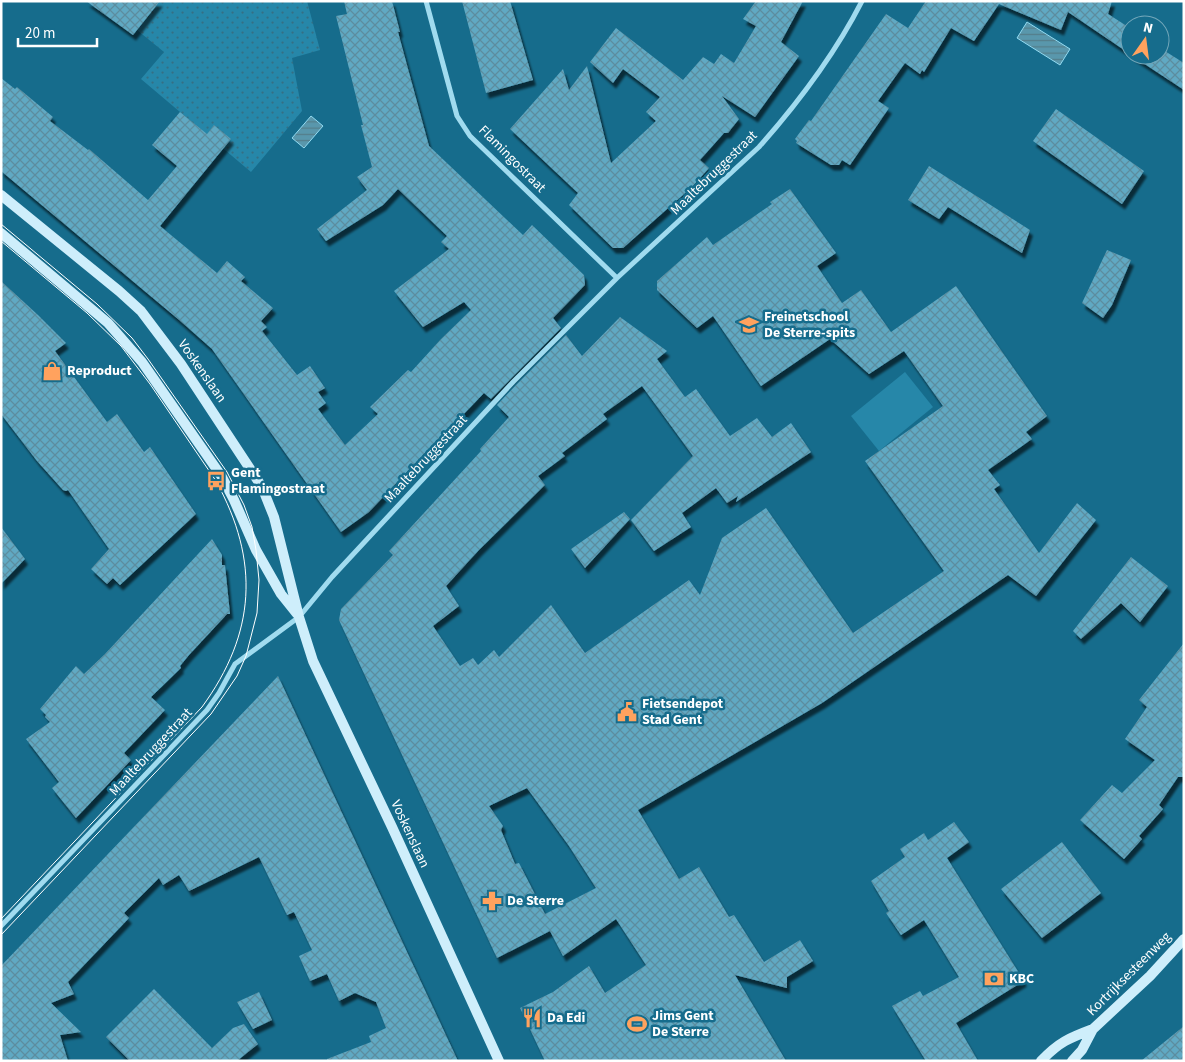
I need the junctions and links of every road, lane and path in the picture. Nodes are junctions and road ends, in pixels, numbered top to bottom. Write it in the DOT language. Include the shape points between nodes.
graph roads {
  1 [pos="426,1"];
  2 [pos="862,1"];
  3 [pos="1,196"];
  4 [pos="1,233"];
  5 [pos="617,278"];
  6 [pos="299,617"];
  7 [pos="1,926"];
  8 [pos="1184,939"];
  9 [pos="1093,1029"];
  10 [pos="499,1061"];
  11 [pos="1041,1061"];
  12 [pos="1072,1061"];
  1 -- 5 [label="street, Flamingostraat" via="457,116 470,136"];
  2 -- 5 [label="street, Maaltebruggestraat" via="846,32 778,126"];
  3 -- 6 [label="street, Voskenslaan" via="141,311 181,364 262,487 274,517"];
  4 -- 6 [label="street, Voskenslaan" via="98,313 142,362 222,477 256,550 281,594"];
  5 -- 6 [label="street, Maaltebruggestraat" via="513,382 332,577"];
  6 -- 7 [label="street, Maaltebruggestraat" via="235,664 207,710"];
  6 -- 10 [label="street, Voskenslaan" via="313,661"];
  8 -- 9 [label="street, Kortrijksesteenweg"];
  9 -- 11 [label="street, Kortrijksesteenweg" via="1067,1038"];
  9 -- 12 [label="street, Kortrijksesteenweg"];
}
